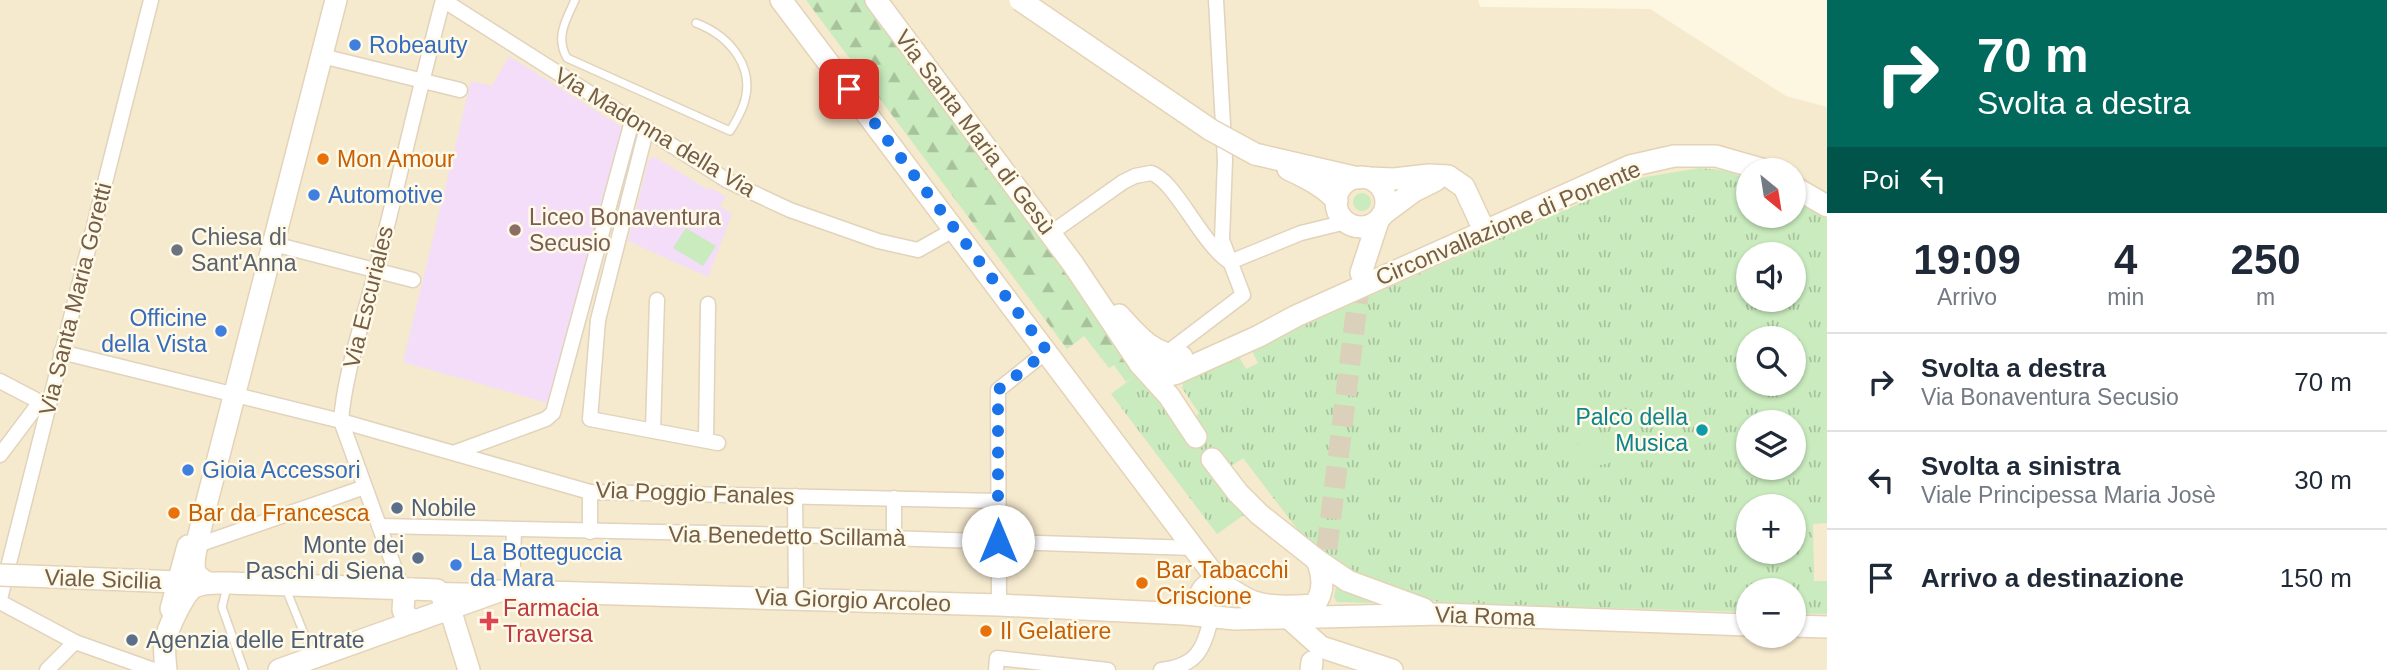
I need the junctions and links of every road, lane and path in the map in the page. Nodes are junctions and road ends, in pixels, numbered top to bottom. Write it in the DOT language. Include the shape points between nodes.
graph roads {
  1 [pos="151,0"];
  2 [pos="336,0"];
  3 [pos="443,0"];
  4 [pos="575,0"];
  5 [pos="781,0"];
  6 [pos="876,0"];
  7 [pos="1020,0"];
  8 [pos="1216,0"];
  9 [pos="696,23"];
  10 [pos="322,56"];
  11 [pos="421,80"];
  12 [pos="460,90"];
  13 [pos="632,121"];
  14 [pos="646,131"];
  15 [pos="1736,162"];
  16 [pos="1307,171"];
  17 [pos="1448,176"];
  18 [pos="1363,178"];
  19 [pos="1806,194"];
  20 [pos="1827,206"];
  21 [pos="1343,213"];
  22 [pos="1380,218"];
  23 [pos="955,229"];
  24 [pos="1485,230"];
  25 [pos="1051,233"];
  26 [pos="274,244"];
  27 [pos="1230,262"];
  28 [pos="1073,264"];
  29 [pos="376,270"];
  30 [pos="413,280"];
  31 [pos="657,300"];
  32 [pos="708,304"];
  33 [pos="1047,351"];
  34 [pos="61,352"];
  35 [pos="1171,371"];
  36 [pos="0,381"];
  37 [pos="236,396"];
  38 [pos="44,402"];
  39 [pos="341,421"];
  40 [pos="653,430"];
  41 [pos="1196,437"];
  42 [pos="456,452"];
  43 [pos="0,455"];
  44 [pos="1212,459"];
  45 [pos="365,487"];
  46 [pos="590,492"];
  47 [pos="795,496"];
  48 [pos="894,498"];
  49 [pos="998,500"];
  50 [pos="204,513"];
  51 [pos="380,526"];
  52 [pos="513,530"];
  53 [pos="590,532"];
  54 [pos="796,536"];
  55 [pos="894,539"];
  56 [pos="998,541"];
  57 [pos="198,545"];
  58 [pos="1194,548"];
  59 [pos="1317,560"];
  60 [pos="0,575"];
  61 [pos="178,582"];
  62 [pos="218,583"];
  63 [pos="285,585"];
  64 [pos="1226,588"];
  65 [pos="406,591"];
  66 [pos="505,591"];
  67 [pos="796,598"];
  68 [pos="0,600"];
  69 [pos="443,602"];
  70 [pos="999,605"];
  71 [pos="1320,610"];
  72 [pos="1440,614"];
  73 [pos="1213,617"];
  74 [pos="1291,620"];
  75 [pos="416,621"];
  76 [pos="1736,625"];
  77 [pos="1806,626"];
  78 [pos="1827,627"];
  79 [pos="166,639"];
  80 [pos="75,642"];
  81 [pos="1337,654"];
  82 [pos="314,657"];
  83 [pos="47,670"];
  84 [pos="155,670"];
  85 [pos="166,670"];
  86 [pos="244,670"];
  87 [pos="279,670"];
  88 [pos="469,670"];
  89 [pos="996,670"];
  90 [pos="1108,670"];
  91 [pos="1161,670"];
  92 [pos="1392,670"];
  1 -- 34 [label="street, Via Santa Maria Goretti"];
  2 -- 10 [label="main road"];
  3 -- 11 [label="street, Via Escuriales"];
  3 -- 13 [label="street, Via Madonna della Via"];
  4 -- 9 [label="lane" via="560,40 567,58 730,131 744,104 745,69 726,40"];
  5 -- 23 [label="main road"];
  6 -- 25 [label="main road, Via Santa Maria di Gesù"];
  7 -- 16 [label="main road, bridge" via="1211,131"];
  8 -- 27 [label="street" via="1225,160 1222,240"];
  10 -- 11 [label="street"];
  10 -- 26 [label="main road"];
  11 -- 12 [label="street"];
  11 -- 29 [label="street, Via Escuriales"];
  13 -- 14 [label="street, Via Madonna della Via"];
  13 -- 42 [label="street" via="552,413"];
  14 -- 23 [label="street, Via Madonna della Via" via="728,181 790,210 878,240 918,250"];
  14 -- 40 [label="street" via="598,320 590,419"];
  15 -- 24 [label="main road, Circonvallazione di Ponente" via="1716,156 1674,156 1630,166"];
  16 -- 18 [label="main road"];
  16 -- 21 [label="main road"];
  17 -- 18 [label="main road"];
  17 -- 22 [label="main road" via="1414,191"];
  17 -- 24 [label="main road" via="1464,187"];
  18 -- 21 [label="main road" via="1343,185"];
  18 -- 22 [label="main road" via="1375,181 1384,192"];
  19 -- 20 [label="main road"];
  21 -- 22 [label="main road" via="1365,227"];
  21 -- 22 [label="main road" via="1361,273"];
  21 -- 27 [label="street" via="1332,213 1301,233"];
  23 -- 33 [label="main road"];
  24 -- 35 [label="main road, Circonvallazione di Ponente"];
  25 -- 27 [label="street" via="1123,182 1151,173 1163,179 1206,239"];
  25 -- 28 [label="main road, Via Santa Maria di Gesù"];
  26 -- 29 [label="street"];
  26 -- 37 [label="main road"];
  27 -- 35 [label="street" via="1243,295"];
  28 -- 35 [label="main road"];
  28 -- 35 [label="main road" via="1140,364"];
  29 -- 30 [label="street"];
  29 -- 39 [label="street, Via Escuriales" via="343,395"];
  31 -- 40 [label="street"];
  32 -- 40 [label="street" via="712,441"];
  33 -- 49 [label="street" via="998,390"];
  33 -- 58 [label="main road"];
  34 -- 37 [label="street, Via Poggio Fanales"];
  34 -- 38 [label="street, Via Santa Maria Goretti"];
  35 -- 41 [label="main road"];
  36 -- 38 [label="street"];
  37 -- 39 [label="street, Via Poggio Fanales"];
  37 -- 50 [label="main road"];
  38 -- 43 [label="street"];
  38 -- 68 [label="street, Via Santa Maria Goretti"];
  39 -- 42 [label="street, Via Poggio Fanales"];
  39 -- 45 [label="street, Via Escuriales"];
  42 -- 46 [label="street, Via Poggio Fanales"];
  44 -- 59 [label="main road" via="1259,514"];
  45 -- 51 [label="street, Via Escuriales"];
  45 -- 57 [label="street"];
  46 -- 47 [label="street, Via Poggio Fanales"];
  46 -- 53 [label="street"];
  47 -- 48 [label="street, Via Poggio Fanales"];
  47 -- 54 [label="street"];
  48 -- 49 [label="street, Via Poggio Fanales"];
  48 -- 55 [label="street"];
  49 -- 56 [label="street"];
  50 -- 57 [label="main road"];
  50 -- 61 [label="main road" via="186,549"];
  51 -- 52 [label="street, Via Benedetto Scillamà"];
  51 -- 65 [label="street, Via Escuriales"];
  52 -- 53 [label="street, Via Benedetto Scillamà"];
  52 -- 66 [label="street"];
  53 -- 54 [label="street, Via Benedetto Scillamà"];
  54 -- 55 [label="street, Via Benedetto Scillamà"];
  54 -- 67 [label="street"];
  55 -- 56 [label="street, Via Benedetto Scillamà"];
  56 -- 58 [label="street, Via Benedetto Scillamà"];
  56 -- 70 [label="street"];
  57 -- 62 [label="main road" via="195,570 200,578"];
  58 -- 64 [label="main road"];
  59 -- 71 [label="main road" via="1323,574"];
  59 -- 72 [label="main road" via="1348,581"];
  60 -- 61 [label="main road, Viale Sicilia, bridge"];
  61 -- 79 [label="main road"];
  62 -- 63 [label="main road"];
  62 -- 79 [label="main road" via="193,587 187,593"];
  62 -- 86 [label="lane"];
  63 -- 65 [label="main road"];
  63 -- 82 [label="lane"];
  64 -- 71 [label="main road" via="1258,603"];
  64 -- 73 [label="main road" via="1234,599 1233,607 1228,614"];
  64 -- 73 [label="main road" via="1212,583 1200,594 1201,609"];
  65 -- 69 [label="main road"];
  65 -- 75 [label="main road" via="404,610"];
  66 -- 67 [label="main road, Via Giorgio Arcoleo"];
  66 -- 69 [label="main road, Via Giorgio Arcoleo"];
  67 -- 70 [label="main road, Via Giorgio Arcoleo"];
  68 -- 80 [label="street"];
  69 -- 75 [label="main road, Via Giorgio Arcoleo"];
  69 -- 88 [label="main road"];
  70 -- 73 [label="main road, Via Giorgio Arcoleo"];
  71 -- 72 [label="main road, Via Roma"];
  71 -- 74 [label="main road, Via Roma"];
  71 -- 81 [label="main road" via="1325,637"];
  72 -- 76 [label="main road, Via Roma"];
  73 -- 74 [label="main road, Via Roma"];
  73 -- 91 [label="street" via="1204,643 1189,663"];
  74 -- 81 [label="main road" via="1321,647"];
  75 -- 82 [label="main road, Via Giorgio Arcoleo"];
  77 -- 78 [label="main road"];
  79 -- 84 [label="main road"];
  79 -- 85 [label="main road"];
  80 -- 83 [label="street"];
  80 -- 84 [label="street"];
  81 -- 92 [label="main road"];
  82 -- 87 [label="main road, Via Giorgio Arcoleo"];
  89 -- 90 [label="street" via="997,658"];
}
